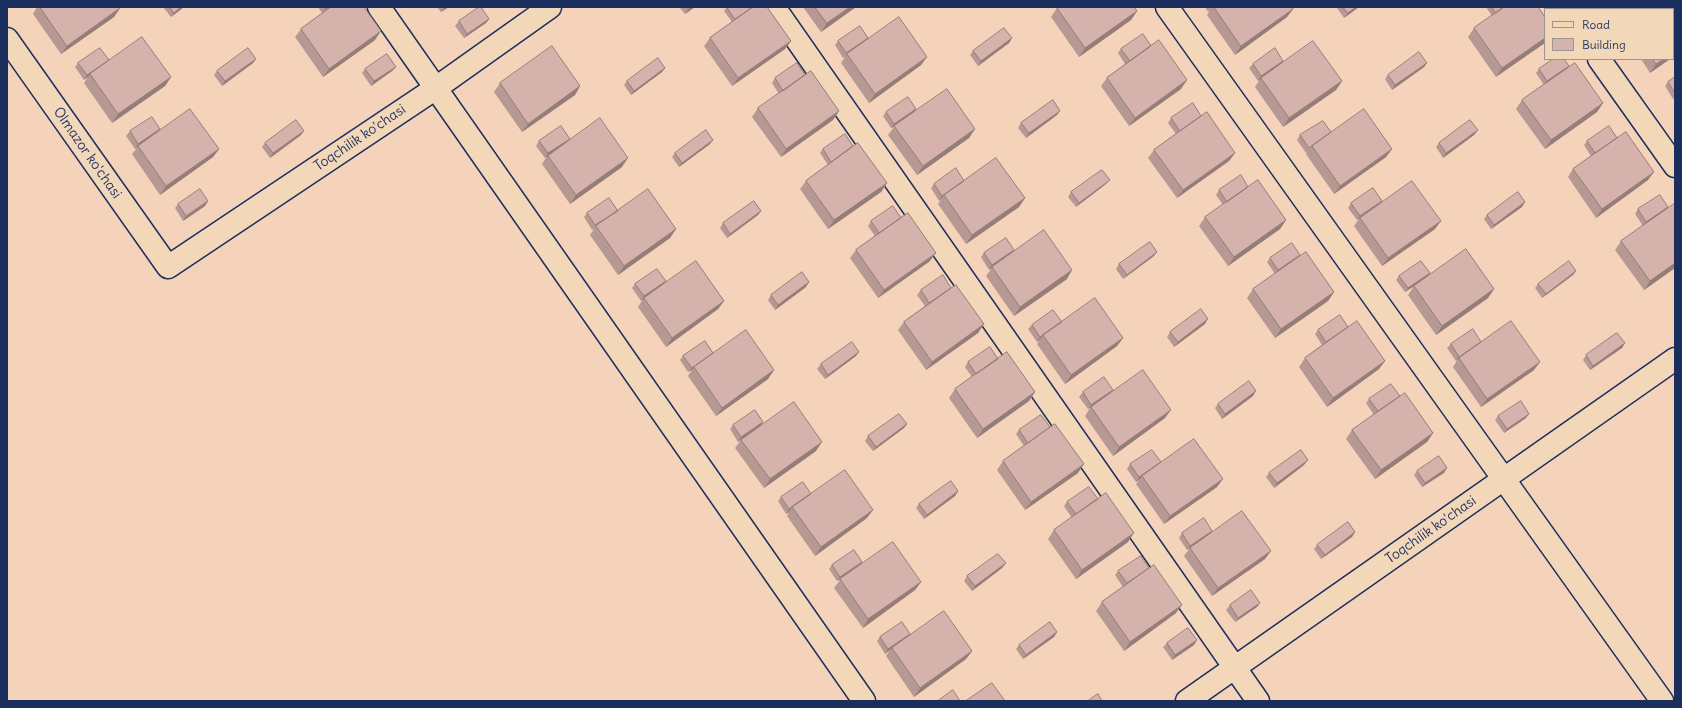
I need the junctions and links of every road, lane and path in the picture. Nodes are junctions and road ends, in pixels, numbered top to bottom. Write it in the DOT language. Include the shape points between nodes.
graph roads {
  1 [pos="379,7"];
  2 [pos="550,7"];
  3 [pos="774,7"];
  4 [pos="1167,7"];
  5 [pos="7,39"];
  6 [pos="1600,60"];
  7 [pos="436,88"];
  8 [pos="1675,166"];
  9 [pos="168,267"];
  10 [pos="1675,359"];
  11 [pos="1503,480"];
  12 [pos="1234,669"];
  13 [pos="864,701"];
  14 [pos="1188,701"];
  15 [pos="1258,701"];
  16 [pos="1662,701"];
  1 -- 7 [label="street"];
  2 -- 7 [label="street, Toqchilik ko'chasi"];
  3 -- 12 [label="street"];
  4 -- 11 [label="street"];
  5 -- 9 [label="street, Olmazor ko'chasi"];
  6 -- 8 [label="street"];
  7 -- 9 [label="street, Toqchilik ko'chasi"];
  7 -- 13 [label="street"];
  10 -- 11 [label="street, Toqchilik ko'chasi"];
  11 -- 12 [label="street, Toqchilik ko'chasi"];
  11 -- 16 [label="street"];
  12 -- 14 [label="street, Toqchilik ko'chasi"];
  12 -- 15 [label="street"];
}
